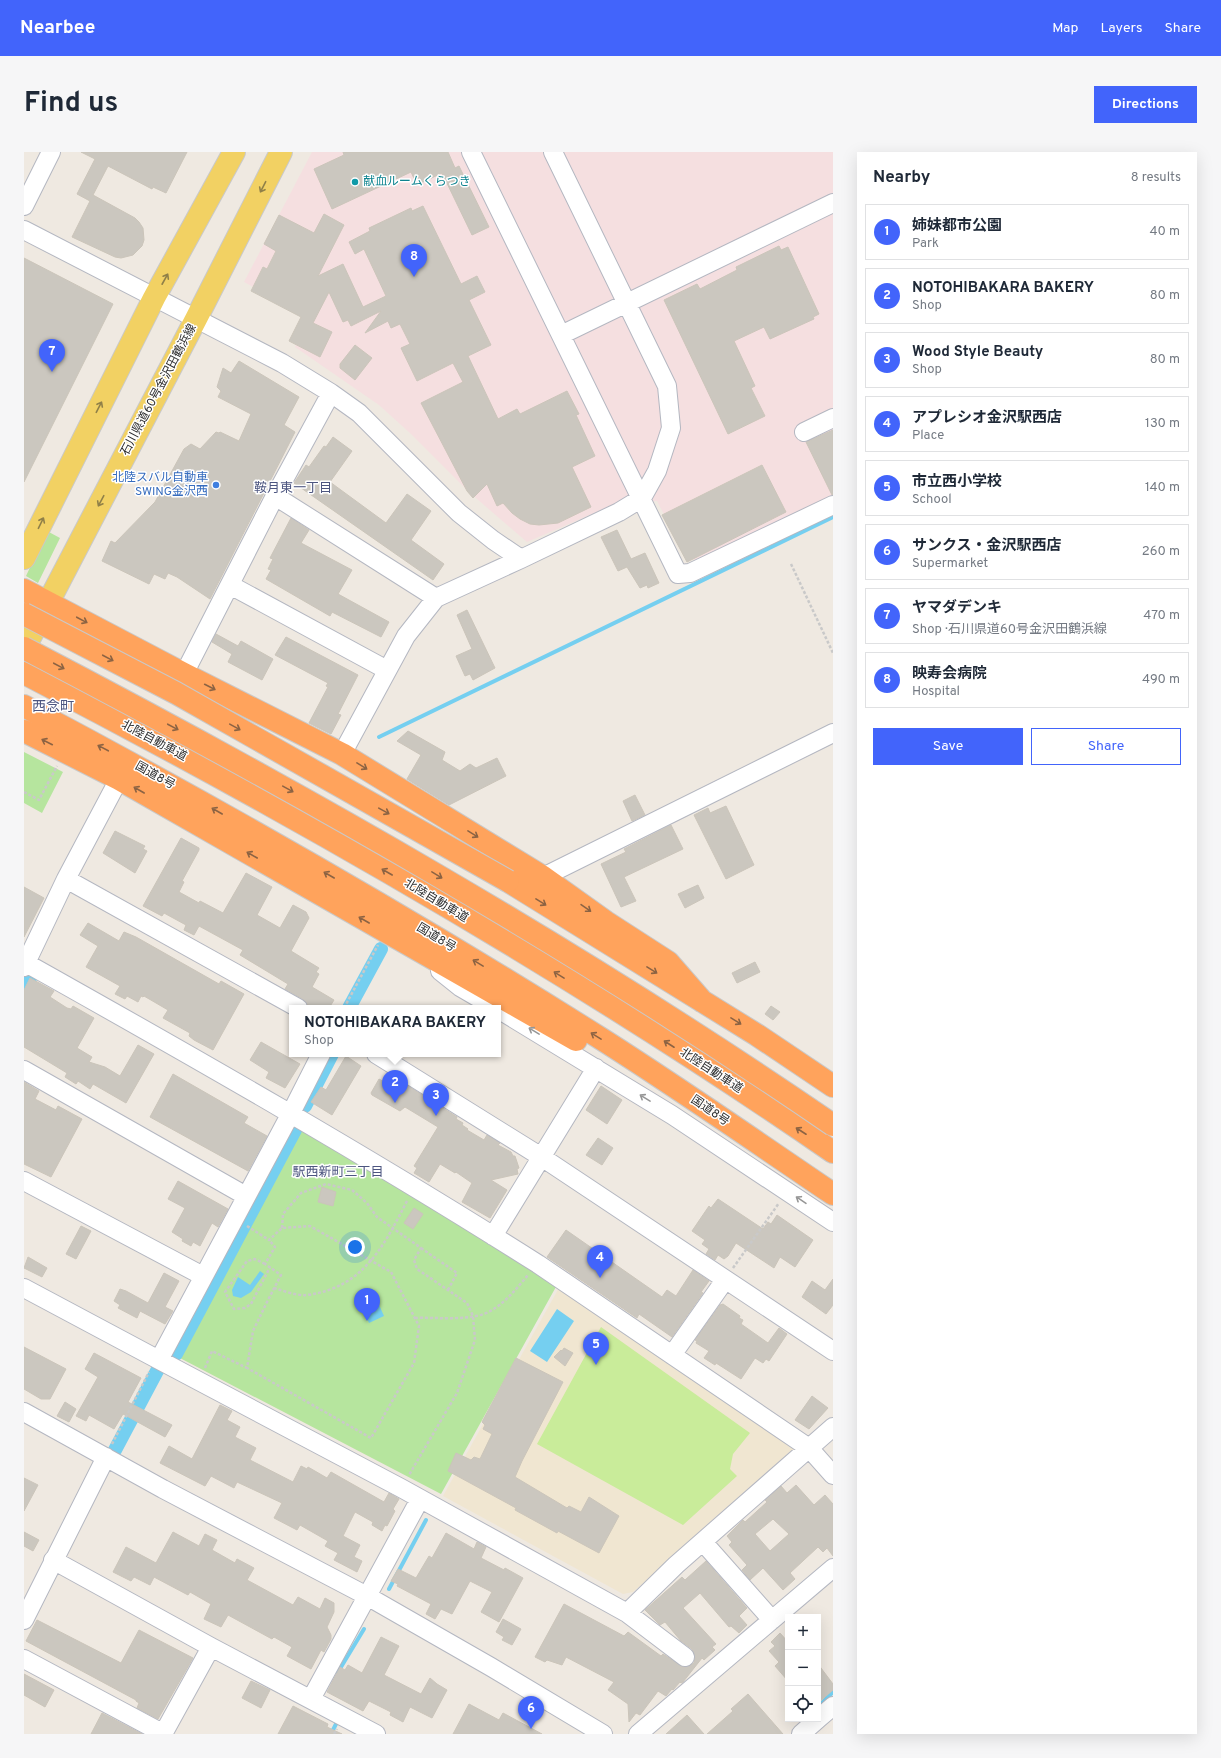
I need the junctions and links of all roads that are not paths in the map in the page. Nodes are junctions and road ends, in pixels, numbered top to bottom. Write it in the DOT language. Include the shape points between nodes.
graph roads {
  1 [pos="51,152"];
  2 [pos="234,152"];
  3 [pos="281,152"];
  4 [pos="471,152"];
  5 [pos="553,152"];
  6 [pos="833,203"];
  7 [pos="24,206"];
  8 [pos="24,230"];
  9 [pos="154,298"];
  10 [pos="627,303"];
  11 [pos="196,319"];
  12 [pos="561,334"];
  13 [pos="331,393"];
  14 [pos="833,418"];
  15 [pos="804,432"];
  16 [pos="275,496"];
  17 [pos="642,498"];
  18 [pos="833,505"];
  19 [pos="24,558"];
  20 [pos="522,559"];
  21 [pos="230,585"];
  22 [pos="24,590"];
  23 [pos="436,598"];
  24 [pos="47,603"];
  25 [pos="24,614"];
  26 [pos="24,648"];
  27 [pos="387,670"];
  28 [pos="24,673"];
  29 [pos="184,674"];
  30 [pos="24,706"];
  31 [pos="24,731"];
  32 [pos="833,733"];
  33 [pos="342,754"];
  34 [pos="119,778"];
  35 [pos="543,877"];
  36 [pos="66,879"];
  37 [pos="386,939"];
  38 [pos="25,965"];
  39 [pos="702,1000"];
  40 [pos="293,1005"];
  41 [pos="491,1005"];
  42 [pos="501,1011"];
  43 [pos="319,1057"];
  44 [pos="381,1057"];
  45 [pos="596,1068"];
  46 [pos="24,1070"];
  47 [pos="833,1086"];
  48 [pos="291,1113"];
  49 [pos="672,1115"];
  50 [pos="701,1115"];
  51 [pos="833,1125"];
  52 [pos="746,1135"];
  53 [pos="833,1152"];
  54 [pos="543,1158"];
  55 [pos="24,1181"];
  56 [pos="833,1194"];
  57 [pos="246,1196"];
  58 [pos="829,1215"];
  59 [pos="493,1236"];
  60 [pos="203,1276"];
  61 [pos="725,1280"];
  62 [pos="24,1288"];
  63 [pos="833,1351"];
  64 [pos="672,1355"];
  65 [pos="159,1360"];
  66 [pos="24,1412"];
  67 [pos="833,1427"];
  68 [pos="810,1448"];
  69 [pos="106,1457"];
  70 [pos="833,1474"];
  71 [pos="420,1499"];
  72 [pos="703,1542"];
  73 [pos="53,1560"];
  74 [pos="833,1568"];
  75 [pos="367,1596"];
  76 [pos="627,1613"];
  77 [pos="24,1620"];
  78 [pos="772,1620"];
  79 [pos="211,1647"];
  80 [pos="685,1657"];
  81 [pos="24,1659"];
  82 [pos="312,1699"];
  83 [pos="833,1706"];
  84 [pos="821,1716"];
  85 [pos="815,1722"];
  86 [pos="164,1734"];
  87 [pos="376,1734"];
  88 [pos="603,1734"];
  89 [pos="638,1734"];
  90 [pos="801,1734"];
  1 -- 7 [label="street"];
  9 -- 2 [label="main road, one-way"];
  3 -- 11 [label="main road, 石川県道60号金沢田鶴浜線, one-way"];
  4 -- 12 [label="street"];
  5 -- 10 [label="street"];
  6 -- 10 [label="street"];
  8 -- 9 [label="street"];
  9 -- 11 [label="street"];
  19 -- 9 [label="main road, one-way"];
  10 -- 12 [label="street"];
  10 -- 17 [label="street" via="667,386 671,428 657,471"];
  11 -- 13 [label="street" via="282,363"];
  11 -- 24 [label="main road, 石川県道60号金沢田鶴浜線, one-way"];
  12 -- 17 [label="street"];
  13 -- 16 [label="street"];
  13 -- 20 [label="street" via="359,413 459,512 492,540"];
  14 -- 15 [label="street"];
  16 -- 21 [label="street"];
  16 -- 23 [label="street"];
  17 -- 18 [label="street" via="678,574 690,573"];
  17 -- 20 [label="street" via="619,512"];
  20 -- 23 [label="street"];
  21 -- 27 [label="street"];
  21 -- 29 [label="street"];
  22 -- 24 [label="highway"];
  23 -- 27 [label="street" via="406,636"];
  24 -- 26 [label="main road, 石川県道60号金沢田鶴浜線"];
  24 -- 29 [label="highway, one-way"];
  25 -- 39 [label="highway, one-way, bridge" via="176,694 508,881"];
  26 -- 51 [label="highway, 北陸自動車道, one-way, bridge" via="251,769 411,859 679,1023"];
  27 -- 33 [label="street"];
  53 -- 28 [label="highway, 北陸自動車道, one-way" via="664,1040 526,954 245,791"];
  29 -- 33 [label="highway, one-way"];
  52 -- 30 [label="highway, 国道8号, one-way" via="602,1040 374,901 160,778"];
  34 -- 31 [label="highway, one-way"];
  32 -- 35 [label="street"];
  33 -- 35 [label="highway, one-way"];
  34 -- 36 [label="street"];
  37 -- 34 [label="highway, one-way"];
  35 -- 39 [label="highway, one-way" via="668,962"];
  36 -- 38 [label="street"];
  36 -- 40 [label="street"];
  37 -- 41 [label="street"];
  37 -- 50 [label="highway" via="575,1039"];
  38 -- 48 [label="street"];
  39 -- 47 [label="highway, one-way"];
  45 -- 42 [label="street, one-way"];
  43 -- 48 [label="street"];
  44 -- 54 [label="street"];
  49 -- 45 [label="street, one-way"];
  45 -- 54 [label="street"];
  46 -- 57 [label="street"];
  48 -- 57 [label="street"];
  48 -- 59 [label="street"];
  49 -- 50 [label="street"];
  58 -- 49 [label="street, one-way"];
  50 -- 52 [label="highway"];
  52 -- 56 [label="highway, 国道8号"];
  54 -- 59 [label="street"];
  54 -- 61 [label="street"];
  55 -- 60 [label="street"];
  57 -- 60 [label="street"];
  59 -- 64 [label="street"];
  60 -- 65 [label="street"];
  61 -- 63 [label="street"];
  61 -- 64 [label="street"];
  62 -- 65 [label="street"];
  64 -- 68 [label="street"];
  65 -- 71 [label="street"];
  66 -- 69 [label="street"];
  67 -- 68 [label="street"];
  68 -- 70 [label="street"];
  68 -- 72 [label="street"];
  69 -- 73 [label="street"];
  69 -- 75 [label="street"];
  71 -- 75 [label="street"];
  71 -- 76 [label="street"];
  72 -- 76 [label="street"];
  72 -- 78 [label="street"];
  73 -- 77 [label="street"];
  73 -- 79 [label="street"];
  74 -- 78 [label="street"];
  75 -- 82 [label="street"];
  75 -- 88 [label="street"];
  76 -- 80 [label="street"];
  78 -- 89 [label="street"];
  79 -- 82 [label="street"];
  79 -- 86 [label="street"];
  81 -- 86 [label="street"];
  82 -- 87 [label="street"];
  83 -- 84 [label="street"];
  85 -- 90 [label="street"];
}
